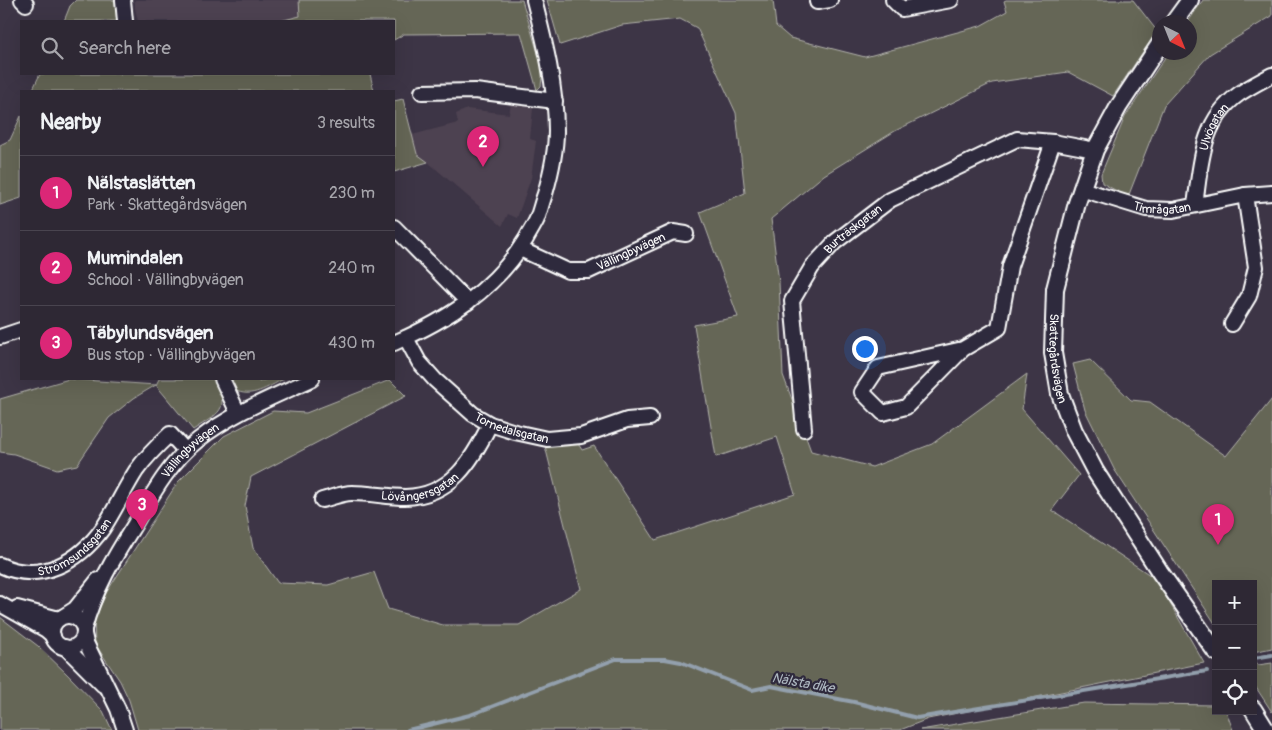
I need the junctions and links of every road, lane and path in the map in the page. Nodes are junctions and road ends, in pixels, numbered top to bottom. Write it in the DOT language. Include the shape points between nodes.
graph roads {
  1 [pos="123,0"];
  2 [pos="534,0"];
  3 [pos="893,0"];
  4 [pos="951,0"];
  5 [pos="1190,0"];
  6 [pos="1179,15"];
  7 [pos="125,20"];
  8 [pos="1152,56"];
  9 [pos="1272,75"];
  10 [pos="422,92"];
  11 [pos="555,102"];
  12 [pos="1053,142"];
  13 [pos="1094,150"];
  14 [pos="1081,190"];
  15 [pos="1272,193"];
  16 [pos="1245,195"];
  17 [pos="1195,205"];
  18 [pos="395,228"];
  19 [pos="686,234"];
  20 [pos="520,249"];
  21 [pos="468,302"];
  22 [pos="1232,324"];
  23 [pos="20,330"];
  24 [pos="0,337"];
  25 [pos="400,340"];
  26 [pos="963,349"];
  27 [pos="222,380"];
  28 [pos="310,380"];
  29 [pos="238,413"];
  30 [pos="650,418"];
  31 [pos="490,424"];
  32 [pos="804,429"];
  33 [pos="185,450"];
  34 [pos="322,500"];
  35 [pos="0,565"];
  36 [pos="110,565"];
  37 [pos="1,604"];
  38 [pos="62,617"];
  39 [pos="84,632"];
  40 [pos="53,636"];
  41 [pos="1212,646"];
  42 [pos="65,647"];
  43 [pos="108,689"];
  44 [pos="1257,715"];
  45 [pos="125,730"];
  46 [pos="1266,730"];
  1 -- 7 [label="street"];
  2 -- 11 [label="street" via="549,56"];
  3 -- 4 [label="street" via="902,9"];
  5 -- 6 [label="street"];
  8 -- 13 [label="street, Skattegårdsvägen" via="1118,106"];
  9 -- 17 [label="street, Ulvögatan" via="1238,95 1212,122 1203,149"];
  10 -- 11 [label="street" via="475,91"];
  11 -- 20 [label="street" via="552,171 537,220"];
  12 -- 13 [label="street, Burträskgatan"];
  12 -- 26 [label="street" via="1010,266 999,328"];
  12 -- 32 [label="street, Burträskgatan" via="1017,139 890,200 834,242 812,267 792,301"];
  13 -- 14 [label="street, Skattegårdsvägen"];
  14 -- 17 [label="street, Timrågatan" via="1146,209 1173,210"];
  14 -- 41 [label="street, Skattegårdsvägen" via="1055,290 1053,353 1060,394 1074,431 1095,471"];
  15 -- 16 [label="street, Timrågatan"];
  16 -- 17 [label="street, Timrågatan"];
  16 -- 22 [label="street" via="1256,267 1249,296"];
  18 -- 21 [label="street"];
  19 -- 20 [label="street, Vällingbyvägen" via="673,232 589,271 568,272"];
  20 -- 21 [label="street" via="488,287"];
  21 -- 25 [label="street" via="443,319"];
  23 -- 24 [label="street"];
  25 -- 31 [label="street, Tornedalsgatan" via="435,380 473,414"];
  26 -- 26 [label="street" via="878,368 862,392 882,414 906,407"];
  27 -- 29 [label="street"];
  28 -- 29 [label="street, Vällingbyvägen"];
  29 -- 33 [label="street, Vällingbyvägen"];
  30 -- 31 [label="street, Tornedalsgatan" via="627,420 581,436 547,439"];
  31 -- 34 [label="street, Lövångersgatan" via="480,445 450,483 428,495 406,497 350,493"];
  33 -- 35 [label="street, Strömsundsgatan" via="170,434 136,471 103,528 78,554 60,566 39,572 11,570"];
  33 -- 36 [label="street, Vällingbyvägen" via="164,475"];
  36 -- 38 [label="street, Vällingbyvägen" via="75,608"];
  36 -- 39 [label="street, Vällingbyvägen"];
  37 -- 38 [label="street"];
  37 -- 40 [label="street"];
  38 -- 39 [label="street" via="80,620"];
  38 -- 40 [label="street" via="53,628"];
  39 -- 42 [label="street" via="79,643"];
  39 -- 43 [label="street"];
  40 -- 42 [label="street"];
  42 -- 43 [label="street"];
  43 -- 45 [label="street"];
  44 -- 46 [label="street"];
}
